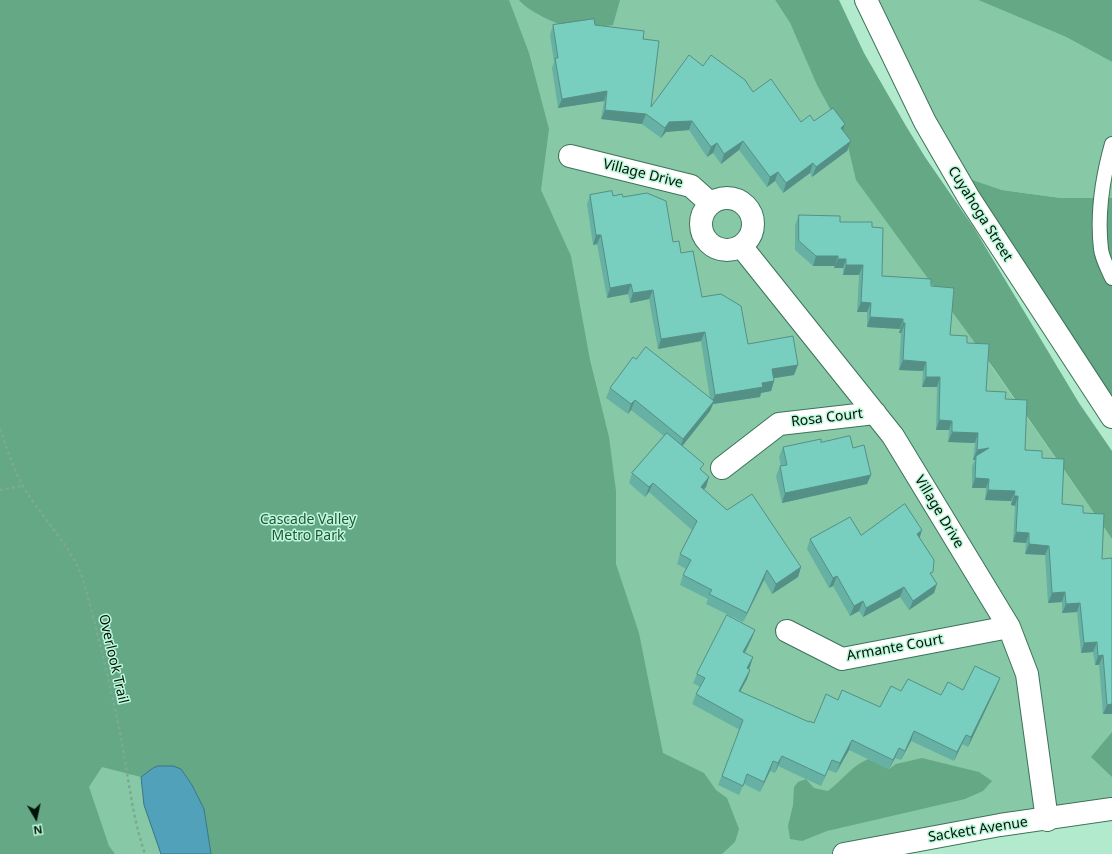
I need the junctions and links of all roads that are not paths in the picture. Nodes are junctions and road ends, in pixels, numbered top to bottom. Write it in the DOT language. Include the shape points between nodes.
graph roads {
  1 [pos="866,0"];
  2 [pos="1112,144"];
  3 [pos="570,156"];
  4 [pos="710,203"];
  5 [pos="741,246"];
  6 [pos="1112,278"];
  7 [pos="874,413"];
  8 [pos="1112,417"];
  9 [pos="722,468"];
  10 [pos="1009,627"];
  11 [pos="787,631"];
  12 [pos="1112,809"];
  13 [pos="1047,820"];
  14 [pos="844,854"];
  1 -- 8 [label="street, Cuyahoga Street" via="925,122 969,198"];
  2 -- 6 [label="lane" via="1106,164 1100,221 1101,250"];
  3 -- 4 [label="street, Village Drive" via="691,186"];
  4 -- 5 [label="street" via="704,210 700,227 708,243 724,250 733,250"];
  4 -- 5 [label="street" via="718,199 731,198 748,209 752,216 752,233"];
  5 -- 7 [label="street, Village Drive"];
  7 -- 9 [label="street, Rosa Court" via="780,424"];
  7 -- 10 [label="street, Village Drive" via="894,436"];
  10 -- 11 [label="street, Armante Court" via="842,659"];
  10 -- 13 [label="street, Village Drive" via="1027,674"];
  12 -- 13 [label="street, Sackett Avenue"];
  13 -- 14 [label="street, Sackett Avenue" via="1000,825"];
}
